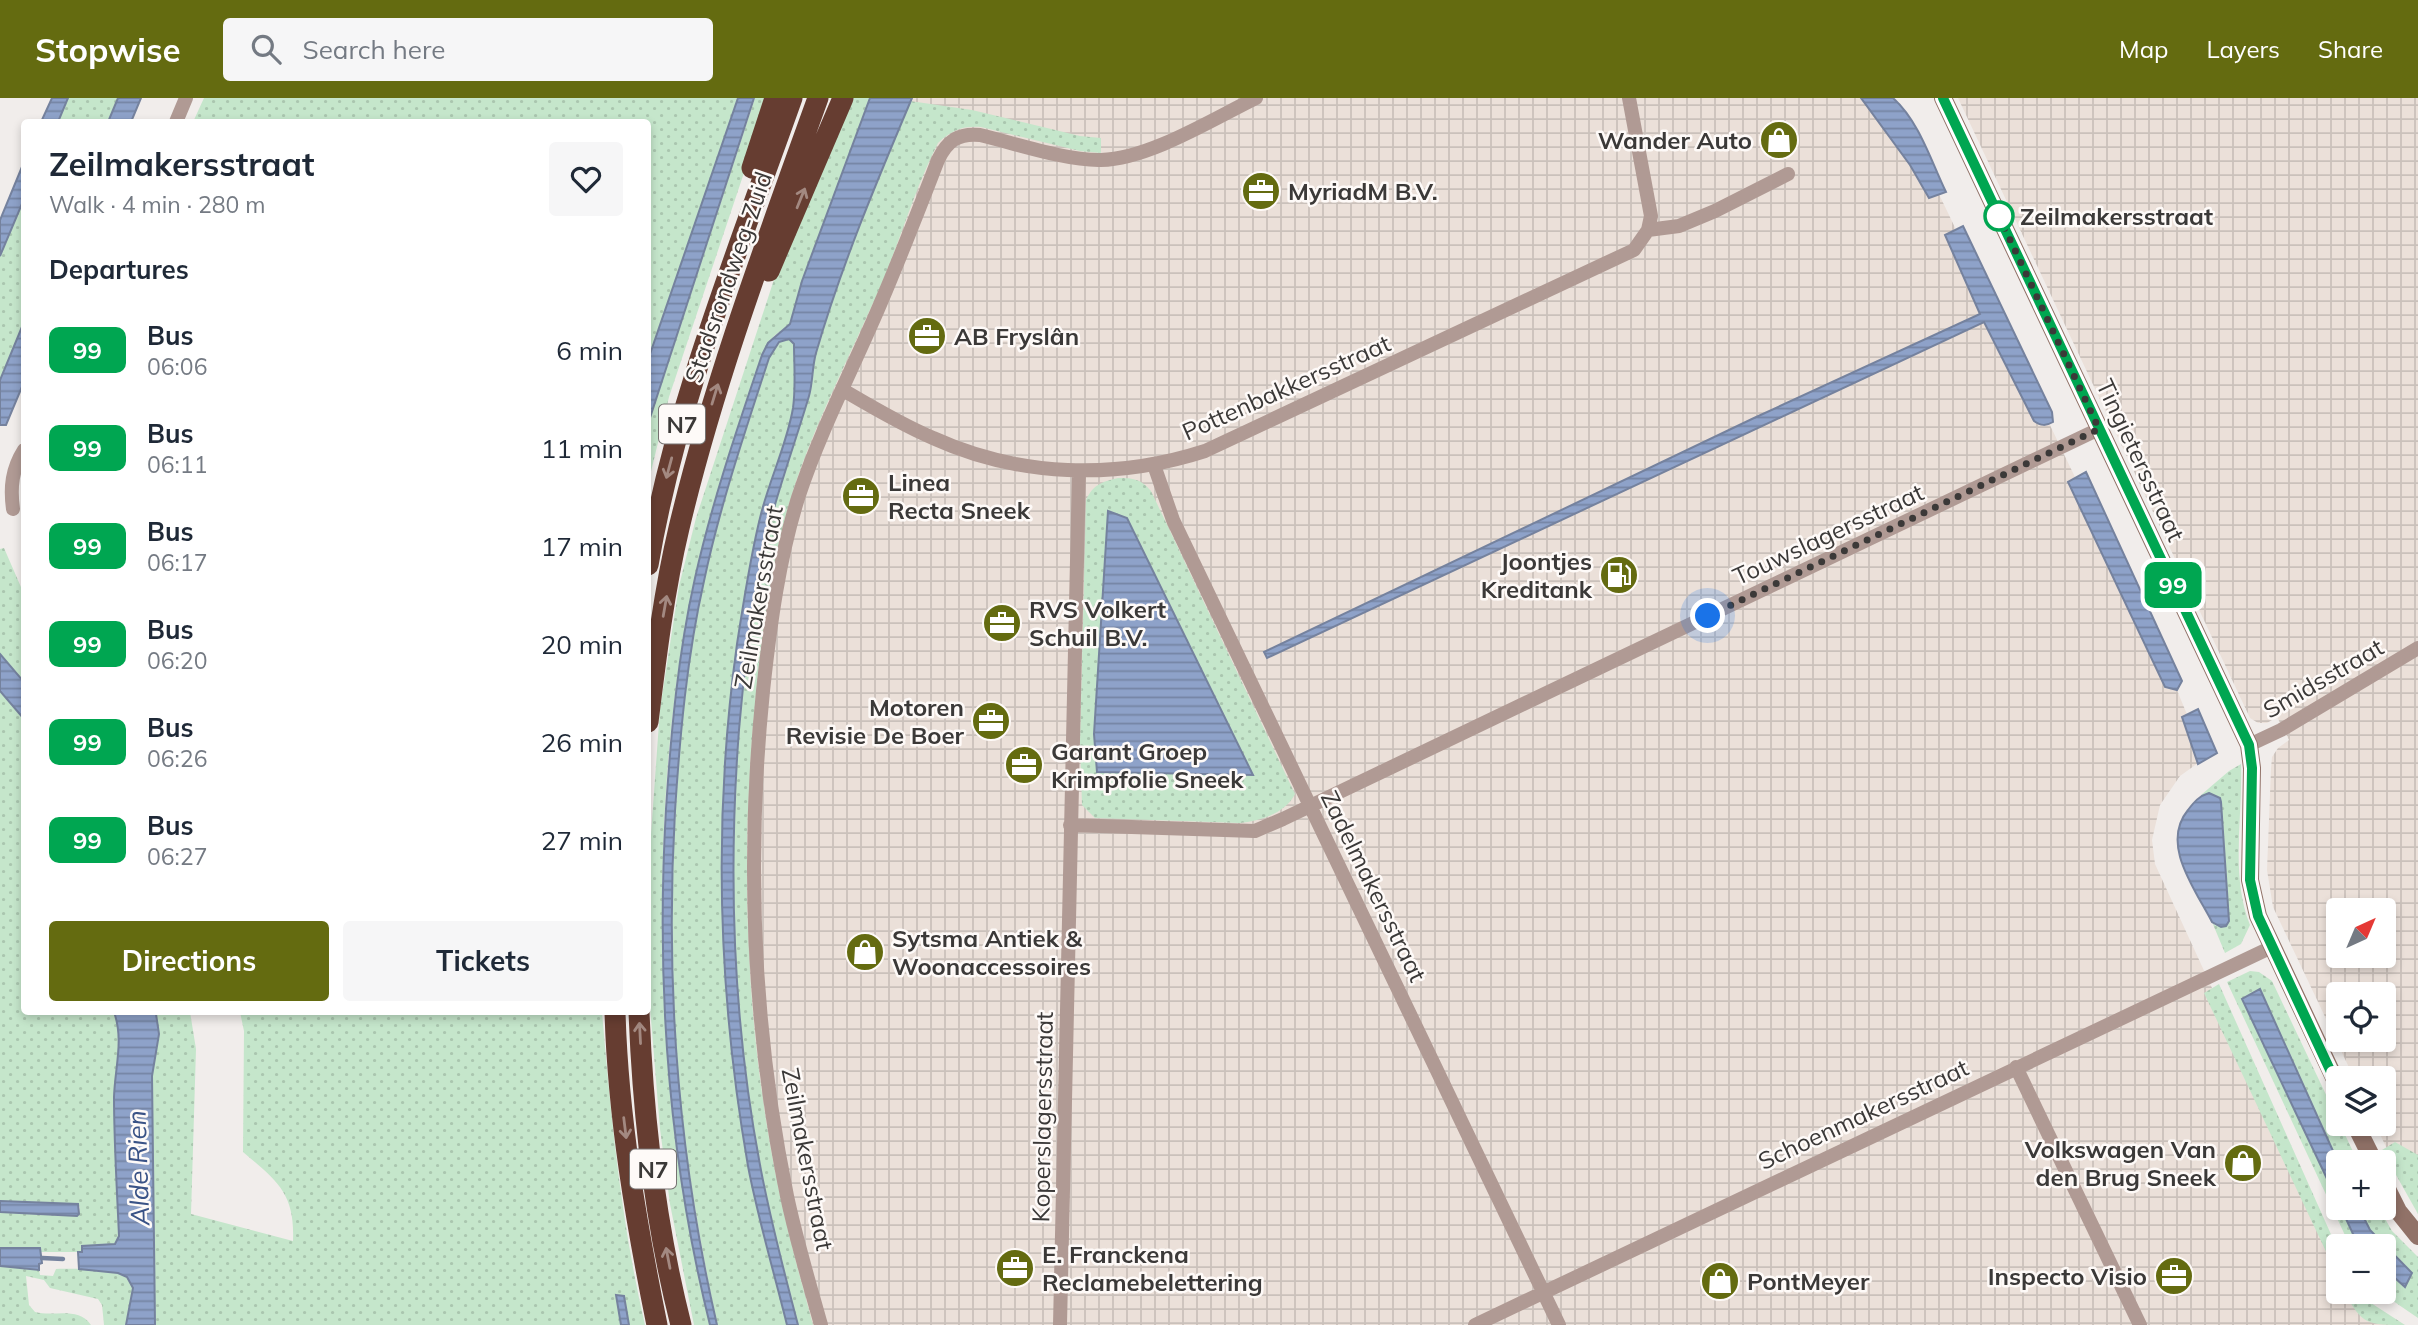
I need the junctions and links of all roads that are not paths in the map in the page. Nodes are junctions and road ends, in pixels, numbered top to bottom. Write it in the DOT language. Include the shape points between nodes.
graph roads {
  1 [pos="186,98"];
  2 [pos="775,98"];
  3 [pos="792,98"];
  4 [pos="818,98"];
  5 [pos="844,98"];
  6 [pos="1256,98"];
  7 [pos="1629,98"];
  8 [pos="1943,98"];
  9 [pos="177,119"];
  10 [pos="1788,174"];
  11 [pos="1648,230"];
  12 [pos="726,286"];
  13 [pos="738,324"];
  14 [pos="843,390"];
  15 [pos="2099,429"];
  16 [pos="21,457"];
  17 [pos="1154,465"];
  18 [pos="1079,471"];
  19 [pos="13,509"];
  20 [pos="651,552"];
  21 [pos="2418,648"];
  22 [pos="651,699"];
  23 [pos="2249,745"];
  24 [pos="1310,805"];
  25 [pos="1070,825"];
  26 [pos="2272,947"];
  27 [pos="614,1015"];
  28 [pos="639,1015"];
  29 [pos="2329,1066"];
  30 [pos="2016,1067"];
  31 [pos="2396,1207"];
  32 [pos="2418,1236"];
  33 [pos="1543,1292"];
  34 [pos="657,1325"];
  35 [pos="681,1325"];
  36 [pos="821,1325"];
  37 [pos="1060,1325"];
  38 [pos="1475,1325"];
  39 [pos="1559,1325"];
  40 [pos="2140,1325"];
  1 -- 9 [label="street"];
  2 -- 12 [label="highway, N7" via="737,215"];
  3 -- 12 [label="highway, Stadsrondweg-Zuid / N7"];
  4 -- 13 [label="highway, Stadsrondweg-Zuid / N7"];
  13 -- 5 [label="highway, N7, one-way" via="773,266"];
  6 -- 14 [label="street, Zeilmakersstraat" via="1121,158 1079,158 980,135 953,139 938,160"];
  7 -- 11 [label="street" via="1648,194"];
  8 -- 15 [label="street, Tingietersstraat"];
  10 -- 11 [label="street" via="1679,226"];
  11 -- 17 [label="street, Pottenbakkersstraat" via="1634,250 1247,433"];
  12 -- 20 [label="highway, Stadsrondweg-Zuid / N7, one-way" via="672,458"];
  22 -- 13 [label="highway, Stadsrondweg-Zuid / N7, one-way" via="678,531"];
  14 -- 18 [label="street, Pottenbakkersstraat" via="963,450 1020,466"];
  14 -- 36 [label="street, Zeilmakersstraat" via="820,436 785,547 762,701 754,850 759,996 771,1104 788,1199"];
  15 -- 23 [label="street, Tingietersstraat"];
  15 -- 24 [label="street, Touwslagersstraat"];
  16 -- 19 [label="street" via="10,491"];
  17 -- 18 [label="street, Pottenbakkersstraat"];
  17 -- 24 [label="street, Zadelmakersstraat" via="1173,520"];
  18 -- 25 [label="street, Koperslagersstraat"];
  21 -- 23 [label="street, Smidsstraat"];
  23 -- 26 [label="street, Tingietersstraat" via="2250,880 2258,916"];
  24 -- 25 [label="street" via="1255,831"];
  24 -- 33 [label="street, Zadelmakersstraat"];
  25 -- 37 [label="street, Koperslagersstraat"];
  26 -- 29 [label="street, Tingietersstraat"];
  26 -- 30 [label="street, Schoenmakersstraat"];
  27 -- 34 [label="highway, N7, one-way" via="627,1150"];
  35 -- 28 [label="highway, N7, one-way" via="647,1131"];
  30 -- 33 [label="street, Schoenmakersstraat"];
  30 -- 40 [label="street"];
  31 -- 32 [label="street"];
  33 -- 38 [label="street, Schoenmakersstraat"];
  33 -- 39 [label="street, Zadelmakersstraat"];
}
